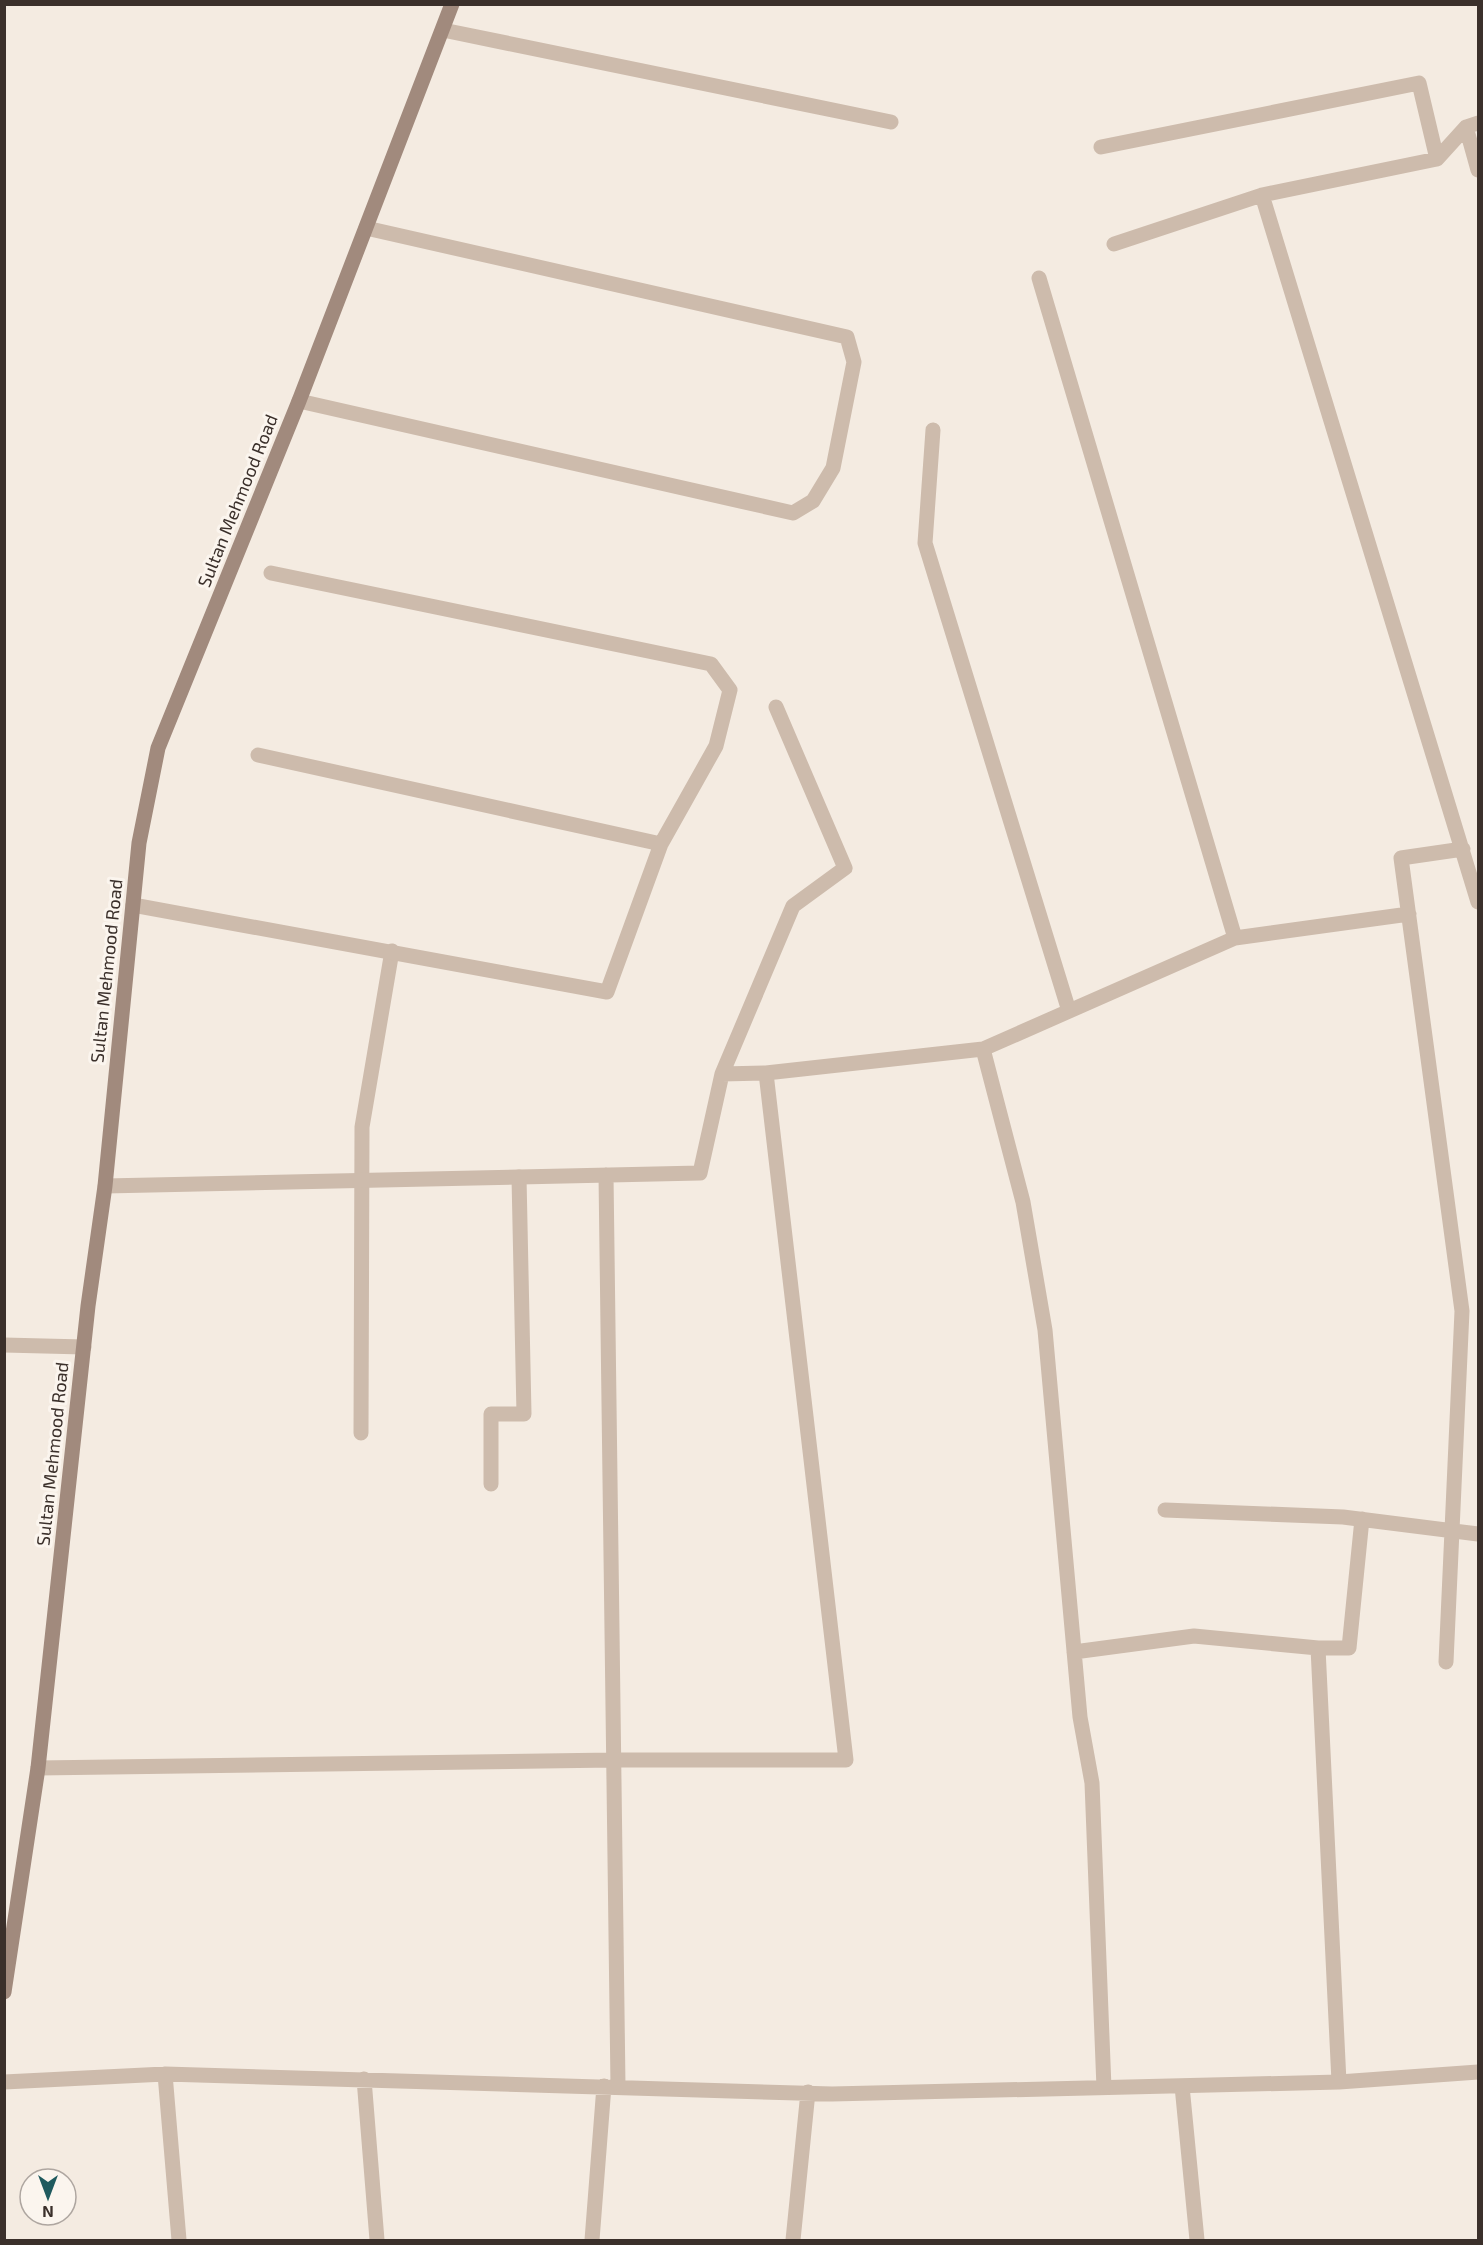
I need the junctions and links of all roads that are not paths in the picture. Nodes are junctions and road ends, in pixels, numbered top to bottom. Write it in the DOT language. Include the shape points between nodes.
graph roads {
  1 [pos="452,4"];
  2 [pos="442,30"];
  3 [pos="891,123"];
  4 [pos="1472,125"];
  5 [pos="1101,147"];
  6 [pos="1437,159"];
  7 [pos="1479,170"];
  8 [pos="1262,195"];
  9 [pos="366,228"];
  10 [pos="1114,244"];
  11 [pos="1039,278"];
  12 [pos="299,401"];
  13 [pos="933,430"];
  14 [pos="271,573"];
  15 [pos="776,707"];
  16 [pos="258,755"];
  17 [pos="661,844"];
  18 [pos="1463,849"];
  19 [pos="1479,902"];
  20 [pos="133,905"];
  21 [pos="1409,914"];
  22 [pos="1236,938"];
  23 [pos="392,951"];
  24 [pos="1070,1011"];
  25 [pos="983,1049"];
  26 [pos="766,1073"];
  27 [pos="722,1074"];
  28 [pos="606,1175"];
  29 [pos="519,1177"];
  30 [pos="362,1180"];
  31 [pos="105,1186"];
  32 [pos="4,1345"];
  33 [pos="84,1347"];
  34 [pos="361,1432"];
  35 [pos="490,1484"];
  36 [pos="1165,1510"];
  37 [pos="1362,1519"];
  38 [pos="1452,1531"];
  39 [pos="1479,1534"];
  40 [pos="1318,1648"];
  41 [pos="1074,1652"];
  42 [pos="1446,1662"];
  43 [pos="613,1760"];
  44 [pos="38,1768"];
  45 [pos="4,1992"];
  46 [pos="1479,2072"];
  47 [pos="165,2074"];
  48 [pos="364,2079"];
  49 [pos="4,2082"];
  50 [pos="1339,2082"];
  51 [pos="611,2086"];
  52 [pos="1182,2086"];
  53 [pos="1104,2088"];
  54 [pos="808,2092"];
  55 [pos="179,2241"];
  56 [pos="377,2241"];
  57 [pos="592,2241"];
  58 [pos="793,2241"];
  59 [pos="1197,2241"];
  1 -- 2 [label="street, Sultan Mehmood Road"];
  2 -- 3 [label="street"];
  2 -- 9 [label="street, Sultan Mehmood Road"];
  4 -- 6 [label="street"];
  4 -- 7 [label="street"];
  5 -- 6 [label="street" via="1419,83"];
  6 -- 8 [label="street"];
  8 -- 10 [label="street"];
  8 -- 18 [label="street"];
  9 -- 12 [label="street, Sultan Mehmood Road"];
  9 -- 12 [label="street" via="847,337 854,362 833,468 813,501 793,513"];
  11 -- 22 [label="street"];
  12 -- 20 [label="street, Sultan Mehmood Road" via="159,748 139,843"];
  13 -- 24 [label="street" via="925,543"];
  14 -- 17 [label="street" via="711,664 730,690 716,746"];
  15 -- 27 [label="street" via="845,868 793,906"];
  16 -- 17 [label="street"];
  17 -- 23 [label="street" via="607,992"];
  18 -- 19 [label="street"];
  18 -- 21 [label="street" via="1401,858"];
  20 -- 23 [label="street"];
  20 -- 31 [label="street, Sultan Mehmood Road"];
  21 -- 22 [label="street"];
  21 -- 38 [label="street" via="1462,1311"];
  22 -- 24 [label="street"];
  23 -- 30 [label="street" via="362,1127"];
  24 -- 25 [label="street"];
  25 -- 26 [label="street"];
  25 -- 41 [label="street" via="1023,1202 1046,1330"];
  26 -- 27 [label="street"];
  26 -- 43 [label="street" via="846,1760"];
  27 -- 28 [label="street" via="700,1173"];
  28 -- 29 [label="street"];
  28 -- 43 [label="street"];
  29 -- 30 [label="street"];
  29 -- 35 [label="street" via="524,1414 490,1414"];
  30 -- 31 [label="street"];
  30 -- 34 [label="street"];
  31 -- 33 [label="street, Sultan Mehmood Road"];
  32 -- 33 [label="street"];
  33 -- 44 [label="street, Sultan Mehmood Road"];
  36 -- 37 [label="street"];
  37 -- 38 [label="street"];
  37 -- 40 [label="street" via="1349,1648"];
  38 -- 39 [label="street"];
  38 -- 42 [label="street"];
  40 -- 41 [label="street" via="1194,1636"];
  40 -- 50 [label="street"];
  41 -- 53 [label="street" via="1092,1783"];
  43 -- 44 [label="street"];
  43 -- 51 [label="street"];
  44 -- 45 [label="street, Sultan Mehmood Road"];
  46 -- 50 [label="street"];
  47 -- 48 [label="street"];
  47 -- 49 [label="street"];
  47 -- 55 [label="street"];
  48 -- 51 [label="street"];
  48 -- 56 [label="street"];
  50 -- 52 [label="street"];
  51 -- 54 [label="street"];
  51 -- 57 [label="street"];
  52 -- 53 [label="street"];
  52 -- 59 [label="street"];
  53 -- 54 [label="street"];
  54 -- 58 [label="street"];
}
